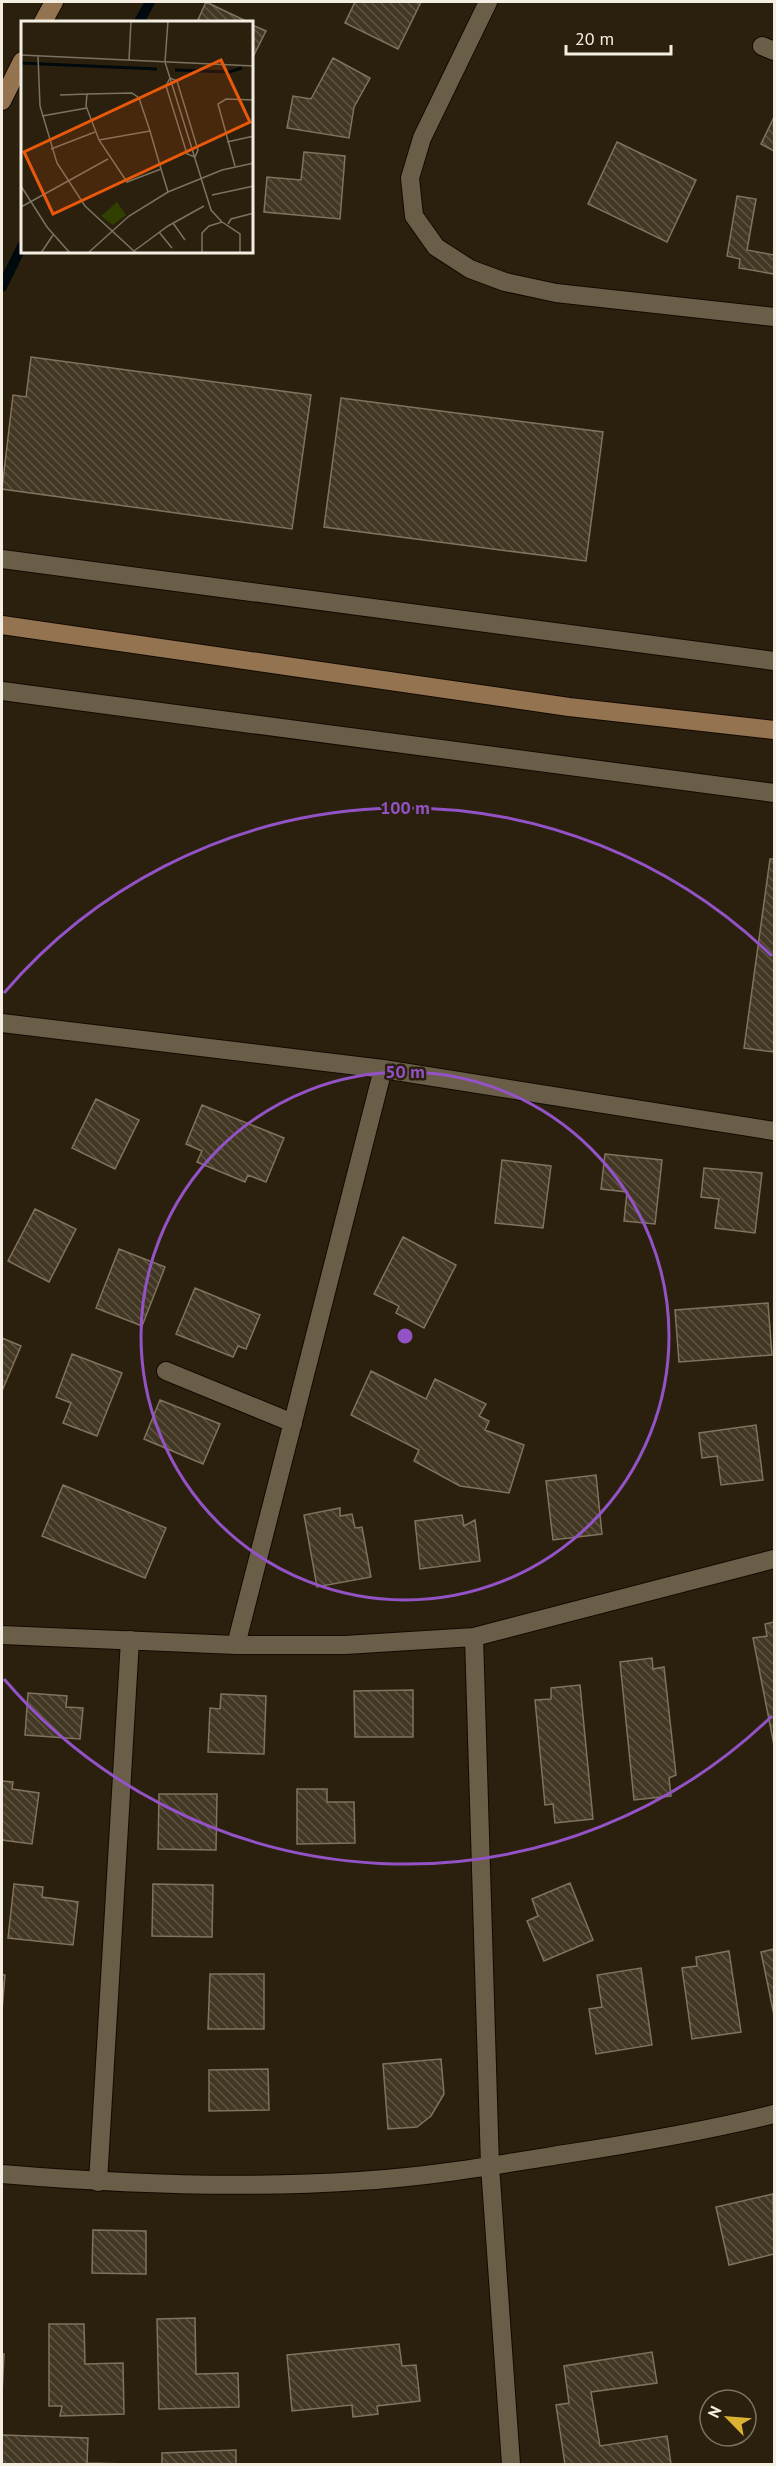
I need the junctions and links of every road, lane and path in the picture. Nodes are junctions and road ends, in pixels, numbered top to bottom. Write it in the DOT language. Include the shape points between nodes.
graph roads {
  1 [pos="54,2"];
  2 [pos="488,2"];
  3 [pos="44,21"];
  4 [pos="21,63"];
  5 [pos="2,100"];
  6 [pos="774,318"];
  7 [pos="2,559"];
  8 [pos="2,625"];
  9 [pos="774,662"];
  10 [pos="2,692"];
  11 [pos="774,730"];
  12 [pos="774,793"];
  13 [pos="2,1023"];
  14 [pos="383,1070"];
  15 [pos="774,1131"];
  16 [pos="166,1371"];
  17 [pos="293,1423"];
  18 [pos="774,1559"];
  19 [pos="2,1635"];
  20 [pos="474,1637"];
  21 [pos="130,1641"];
  22 [pos="236,1645"];
  23 [pos="774,2114"];
  24 [pos="490,2166"];
  25 [pos="2,2174"];
  26 [pos="98,2182"];
  27 [pos="511,2464"];
  1 -- 3 [label="street"];
  2 -- 6 [label="street" via="422,138 410,178 414,216 436,247 471,269 546,291"];
  4 -- 5 [label="street"];
  7 -- 9 [label="street"];
  8 -- 11 [label="street" via="569,707"];
  10 -- 12 [label="street"];
  13 -- 14 [label="street"];
  14 -- 15 [label="street"];
  14 -- 17 [label="street"];
  16 -- 17 [label="street"];
  17 -- 22 [label="street"];
  18 -- 20 [label="street"];
  19 -- 21 [label="street"];
  20 -- 22 [label="street" via="345,1645"];
  20 -- 24 [label="street"];
  21 -- 22 [label="street"];
  21 -- 26 [label="street"];
  23 -- 24 [label="street" via="659,2139"];
  24 -- 26 [label="street" via="358,2181"];
  24 -- 27 [label="street"];
  25 -- 26 [label="street"];
}
